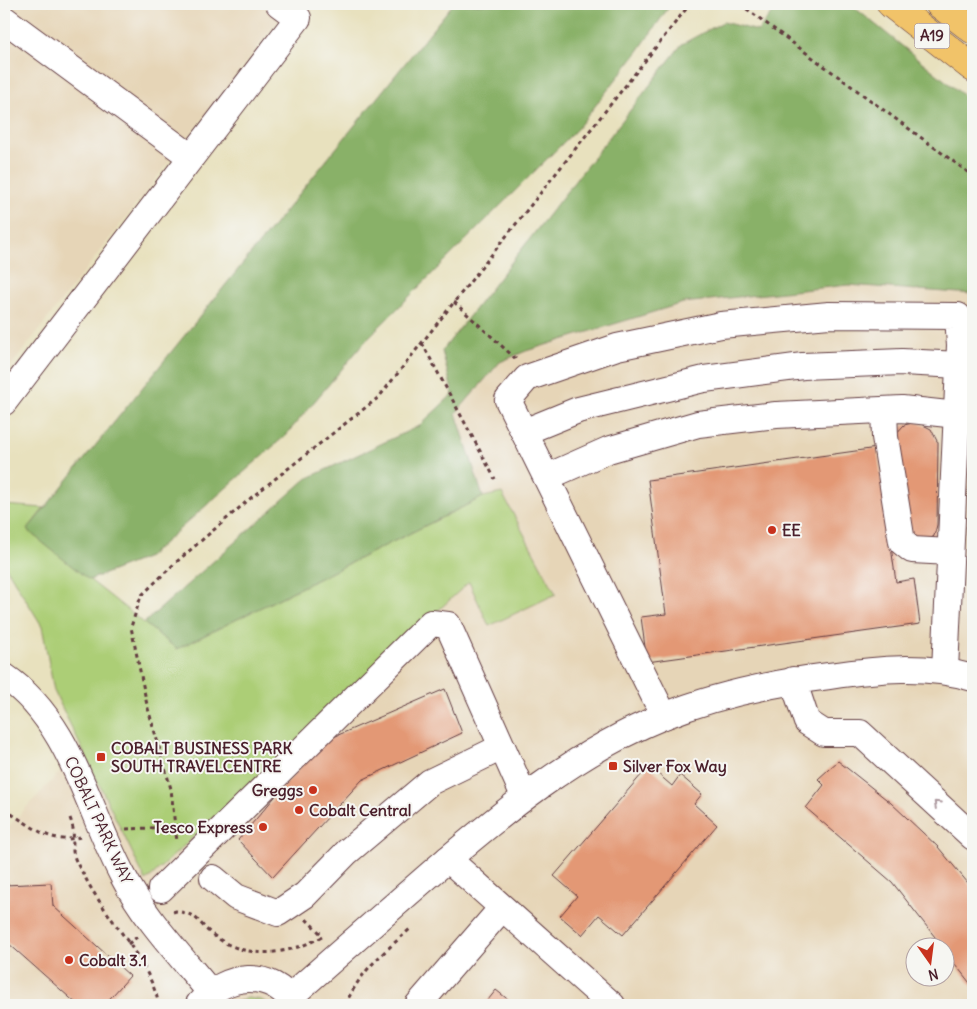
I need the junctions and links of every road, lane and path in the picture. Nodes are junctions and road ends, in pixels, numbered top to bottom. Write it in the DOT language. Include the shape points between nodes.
graph roads {
  1 [pos="690,4"];
  2 [pos="740,4"];
  3 [pos="891,4"];
  4 [pos="939,4"];
  5 [pos="288,11"];
  6 [pos="4,19"];
  7 [pos="973,30"];
  8 [pos="973,68"];
  9 [pos="191,157"];
  10 [pos="973,176"];
  11 [pos="454,302"];
  12 [pos="422,343"];
  13 [pos="518,361"];
  14 [pos="959,365"];
  15 [pos="4,402"];
  16 [pos="884,410"];
  17 [pos="957,415"];
  18 [pos="524,432"];
  19 [pos="547,478"];
  20 [pos="496,479"];
  21 [pos="950,552"];
  22 [pos="945,670"];
  23 [pos="4,676"];
  24 [pos="973,678"];
  25 [pos="793,680"];
  26 [pos="664,716"];
  27 [pos="502,747"];
  28 [pos="524,796"];
  29 [pos="4,810"];
  30 [pos="69,815"];
  31 [pos="101,831"];
  32 [pos="973,837"];
  33 [pos="74,838"];
  34 [pos="448,859"];
  35 [pos="213,878"];
  36 [pos="161,889"];
  37 [pos="502,908"];
  38 [pos="410,928"];
  39 [pos="204,999"];
  40 [pos="293,1001"];
  41 [pos="159,1005"];
  42 [pos="345,1005"];
  43 [pos="418,1005"];
  44 [pos="612,1005"];
  1 -- 11 [label="path"];
  2 -- 10 [label="path"];
  3 -- 8 [label="highway, A19"];
  4 -- 7 [label="highway, A19"];
  5 -- 9 [label="street"];
  6 -- 9 [label="street"];
  9 -- 15 [label="street"];
  11 -- 12 [label="path"];
  11 -- 13 [label="path"];
  12 -- 20 [label="path"];
  12 -- 31 [label="path" via="379,398 252,497 141,596 130,627 170,789 175,827"];
  14 -- 17 [label="street"];
  14 -- 18 [label="street" via="902,362 803,366 704,379 578,410"];
  14 -- 18 [label="street" via="958,316 829,314 721,325 617,347 527,378 508,400"];
  16 -- 17 [label="street"];
  16 -- 19 [label="street" via="776,415 698,424 608,450"];
  16 -- 21 [label="street" via="885,437 902,542 912,550"];
  17 -- 21 [label="street"];
  18 -- 19 [label="street"];
  19 -- 26 [label="street"];
  21 -- 22 [label="street"];
  22 -- 24 [label="street"];
  22 -- 25 [label="street" via="894,668"];
  23 -- 31 [label="street, COBALT PARK WAY" via="23,692 58,735"];
  25 -- 26 [label="street"];
  32 -- 25 [label="street, one-way" via="860,733 824,733 807,722"];
  26 -- 28 [label="street"];
  27 -- 28 [label="street"];
  27 -- 35 [label="street" via="430,782 347,852 306,895 278,913 236,897"];
  27 -- 36 [label="street" via="448,625 431,624"];
  28 -- 34 [label="street"];
  29 -- 33 [label="path" via="45,836"];
  30 -- 33 [label="path"];
  31 -- 33 [label="path"];
  31 -- 39 [label="street, COBALT PARK WAY" via="124,878"];
  33 -- 41 [label="path" via="73,852 85,878 150,979"];
  34 -- 37 [label="street"];
  34 -- 40 [label="street"];
  37 -- 43 [label="street"];
  37 -- 44 [label="street"];
  38 -- 42 [label="path" via="367,968"];
  39 -- 40 [label="street" via="229,981 251,978 273,984"];
}
